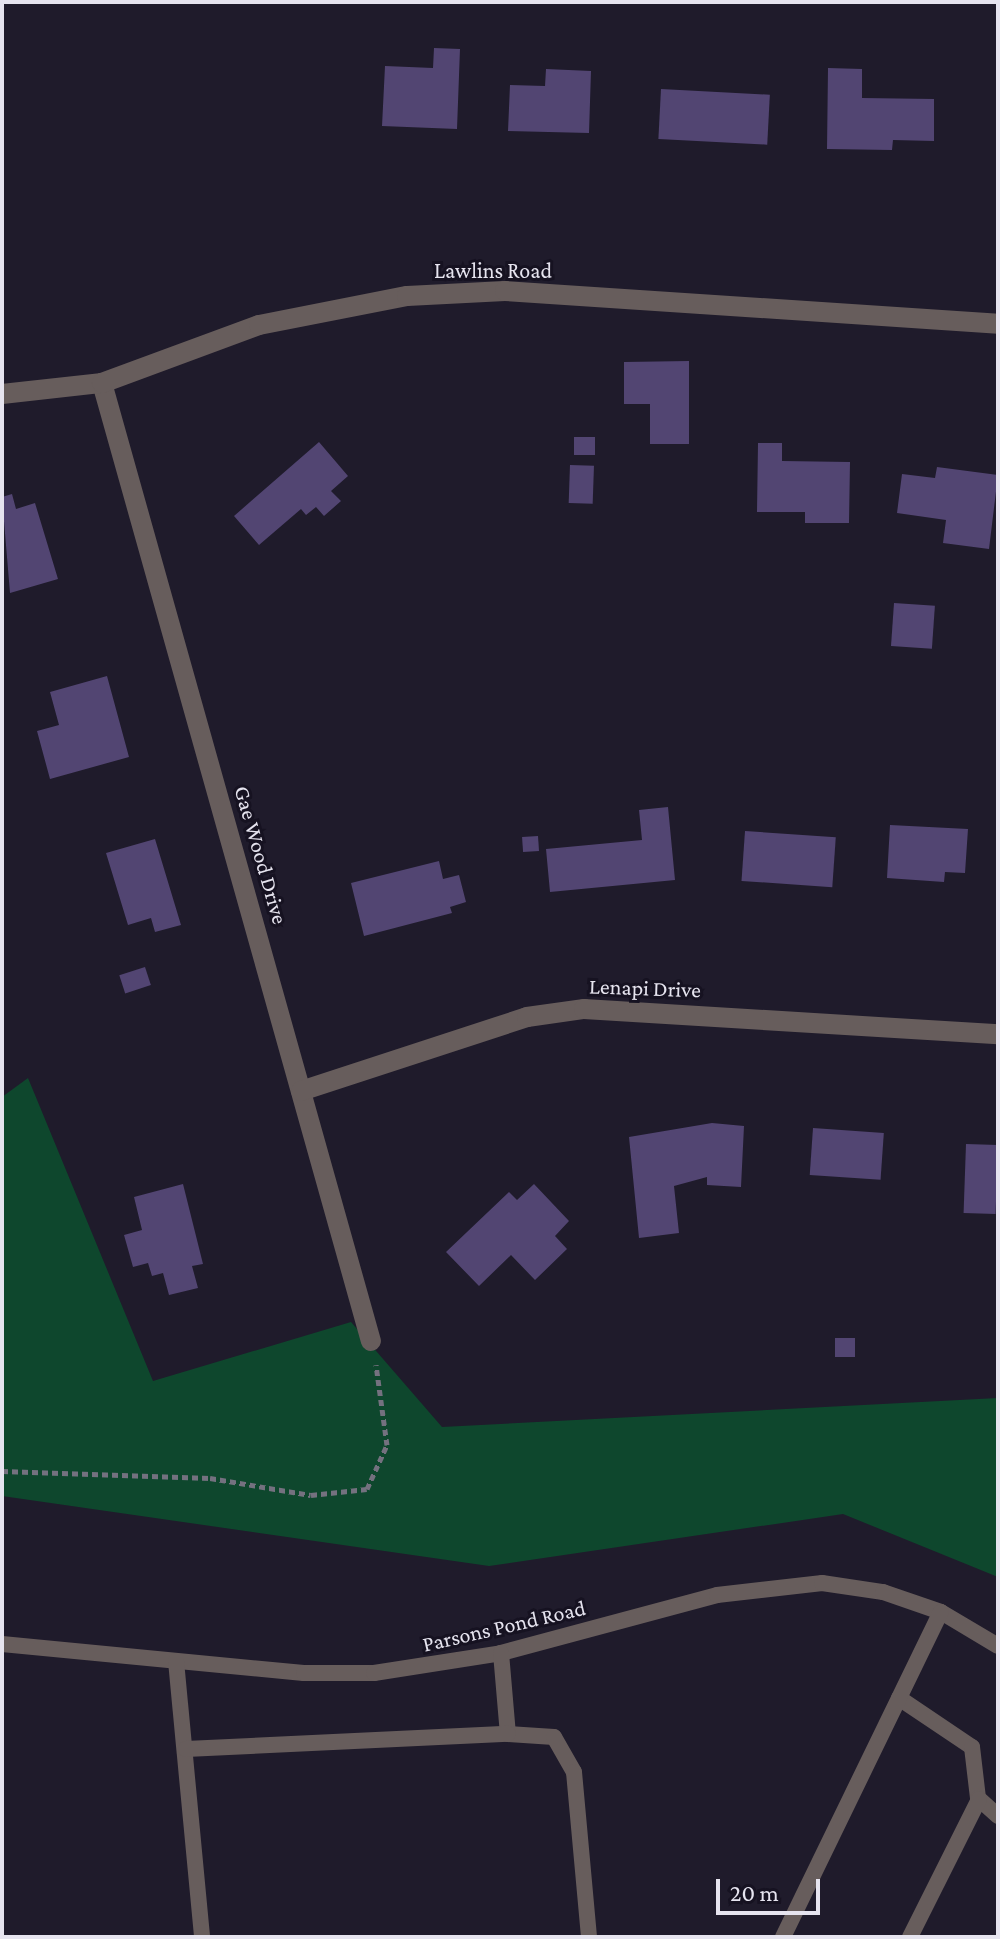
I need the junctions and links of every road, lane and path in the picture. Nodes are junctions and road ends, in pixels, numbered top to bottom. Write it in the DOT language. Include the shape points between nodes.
graph roads {
  1 [pos="998,324"];
  2 [pos="102,383"];
  3 [pos="2,394"];
  4 [pos="998,1034"];
  5 [pos="301,1091"];
  6 [pos="371,1341"];
  7 [pos="2,1471"];
  8 [pos="941,1612"];
  9 [pos="2,1644"];
  10 [pos="998,1646"];
  11 [pos="501,1653"];
  12 [pos="176,1661"];
  13 [pos="899,1698"];
  14 [pos="508,1734"];
  15 [pos="186,1749"];
  16 [pos="979,1799"];
  17 [pos="998,1816"];
  18 [pos="202,1937"];
  19 [pos="589,1937"];
  20 [pos="783,1937"];
  21 [pos="910,1937"];
  1 -- 2 [label="street, Lawlins Road" via="505,291 407,296 259,325"];
  2 -- 3 [label="street, Lawlins Road"];
  2 -- 5 [label="street, Gae Wood Drive"];
  4 -- 5 [label="street, Lenapi Drive" via="584,1009 527,1017"];
  5 -- 6 [label="street, Gae Wood Drive"];
  6 -- 7 [label="path" via="387,1445 367,1489 311,1495 210,1478"];
  8 -- 10 [label="lane, Parsons Pond Road"];
  8 -- 11 [label="lane, Parsons Pond Road" via="883,1592 772,1585"];
  8 -- 13 [label="lane"];
  9 -- 12 [label="lane, Parsons Pond Road"];
  11 -- 12 [label="lane, Parsons Pond Road" via="374,1673"];
  11 -- 14 [label="lane"];
  12 -- 15 [label="lane"];
  13 -- 16 [label="lane" via="972,1747"];
  13 -- 20 [label="lane"];
  14 -- 15 [label="lane"];
  14 -- 19 [label="lane" via="554,1737 574,1772"];
  15 -- 18 [label="lane"];
  16 -- 17 [label="lane"];
  16 -- 21 [label="lane"];
}
